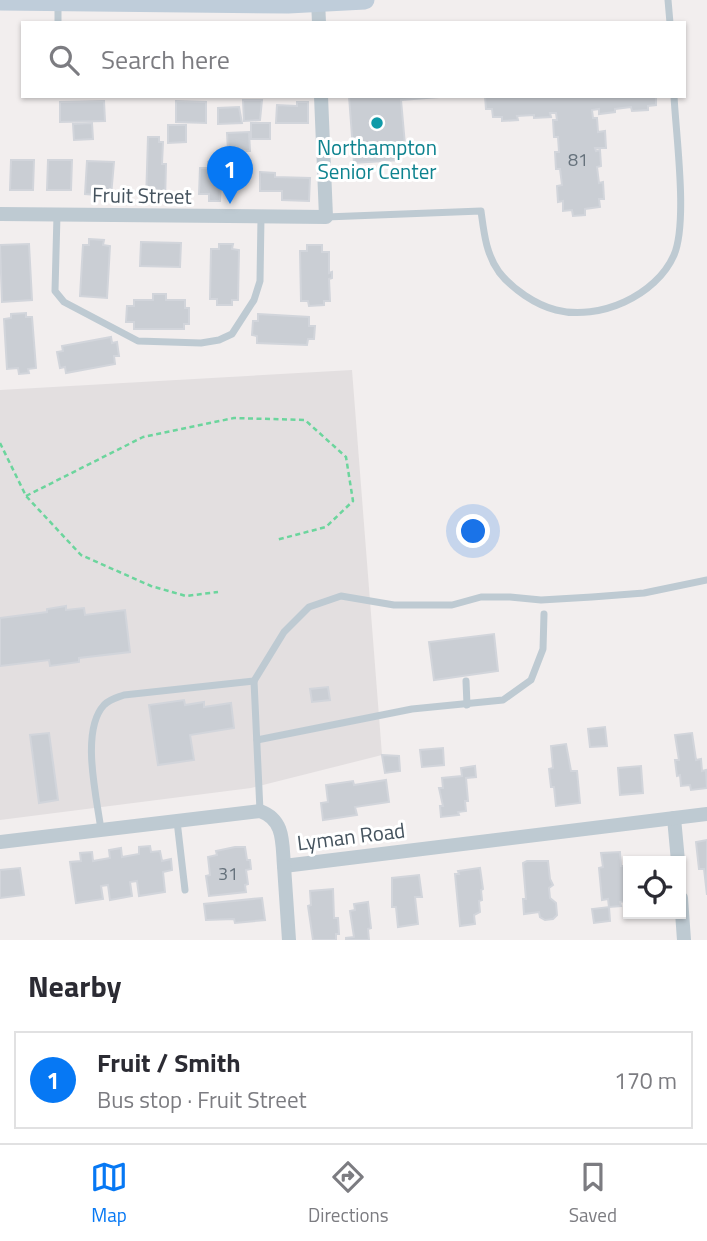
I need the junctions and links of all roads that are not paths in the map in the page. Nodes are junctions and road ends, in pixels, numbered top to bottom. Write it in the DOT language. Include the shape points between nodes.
graph roads {
  1 [pos="365,0"];
  2 [pos="668,0"];
  3 [pos="0,1"];
  4 [pos="58,2"];
  5 [pos="154,2"];
  6 [pos="177,2"];
  7 [pos="318,9"];
  8 [pos="58,21"];
  9 [pos="670,21"];
  10 [pos="321,98"];
  11 [pos="674,98"];
  12 [pos="0,214"];
  13 [pos="57,215"];
  14 [pos="261,217"];
  15 [pos="326,217"];
  16 [pos="707,580"];
  17 [pos="544,614"];
  18 [pos="254,681"];
  19 [pos="466,681"];
  20 [pos="467,705"];
  21 [pos="257,740"];
  22 [pos="260,811"];
  23 [pos="707,814"];
  24 [pos="674,818"];
  25 [pos="177,821"];
  26 [pos="101,830"];
  27 [pos="0,842"];
  28 [pos="678,856"];
  29 [pos="284,866"];
  30 [pos="185,890"];
  31 [pos="682,919"];
  32 [pos="289,940"];
  33 [pos="684,940"];
  1 -- 7 [label="main road"];
  2 -- 9 [label="lane"];
  3 -- 4 [label="main road"];
  4 -- 5 [label="main road"];
  4 -- 8 [label="lane"];
  5 -- 6 [label="main road"];
  6 -- 7 [label="main road"];
  10 -- 15 [label="street"];
  11 -- 15 [label="lane" via="681,227 673,256 654,284 624,303 588,312 556,310 521,293 499,272 486,247 481,211"];
  12 -- 13 [label="street, Fruit Street"];
  13 -- 14 [label="street, Fruit Street"];
  13 -- 14 [label="lane" via="55,291 64,302 138,341 201,343 232,334 254,300 260,281"];
  14 -- 15 [label="street, Fruit Street"];
  16 -- 18 [label="lane" via="644,593 541,600 481,597 452,605 394,605 341,596 309,607 296,618"];
  17 -- 20 [label="lane" via="543,649 531,680 503,700"];
  18 -- 21 [label="lane"];
  18 -- 26 [label="lane" via="110,700 93,730"];
  19 -- 20 [label="lane"];
  20 -- 21 [label="lane" via="412,709"];
  21 -- 22 [label="lane"];
  22 -- 25 [label="street"];
  22 -- 29 [label="street, Lyman Road" via="280,827"];
  23 -- 24 [label="street, Lyman Road"];
  24 -- 28 [label="street"];
  24 -- 29 [label="street, Lyman Road"];
  25 -- 26 [label="street"];
  25 -- 30 [label="lane"];
  26 -- 27 [label="street"];
  29 -- 32 [label="street"];
  31 -- 33 [label="street"];
}
